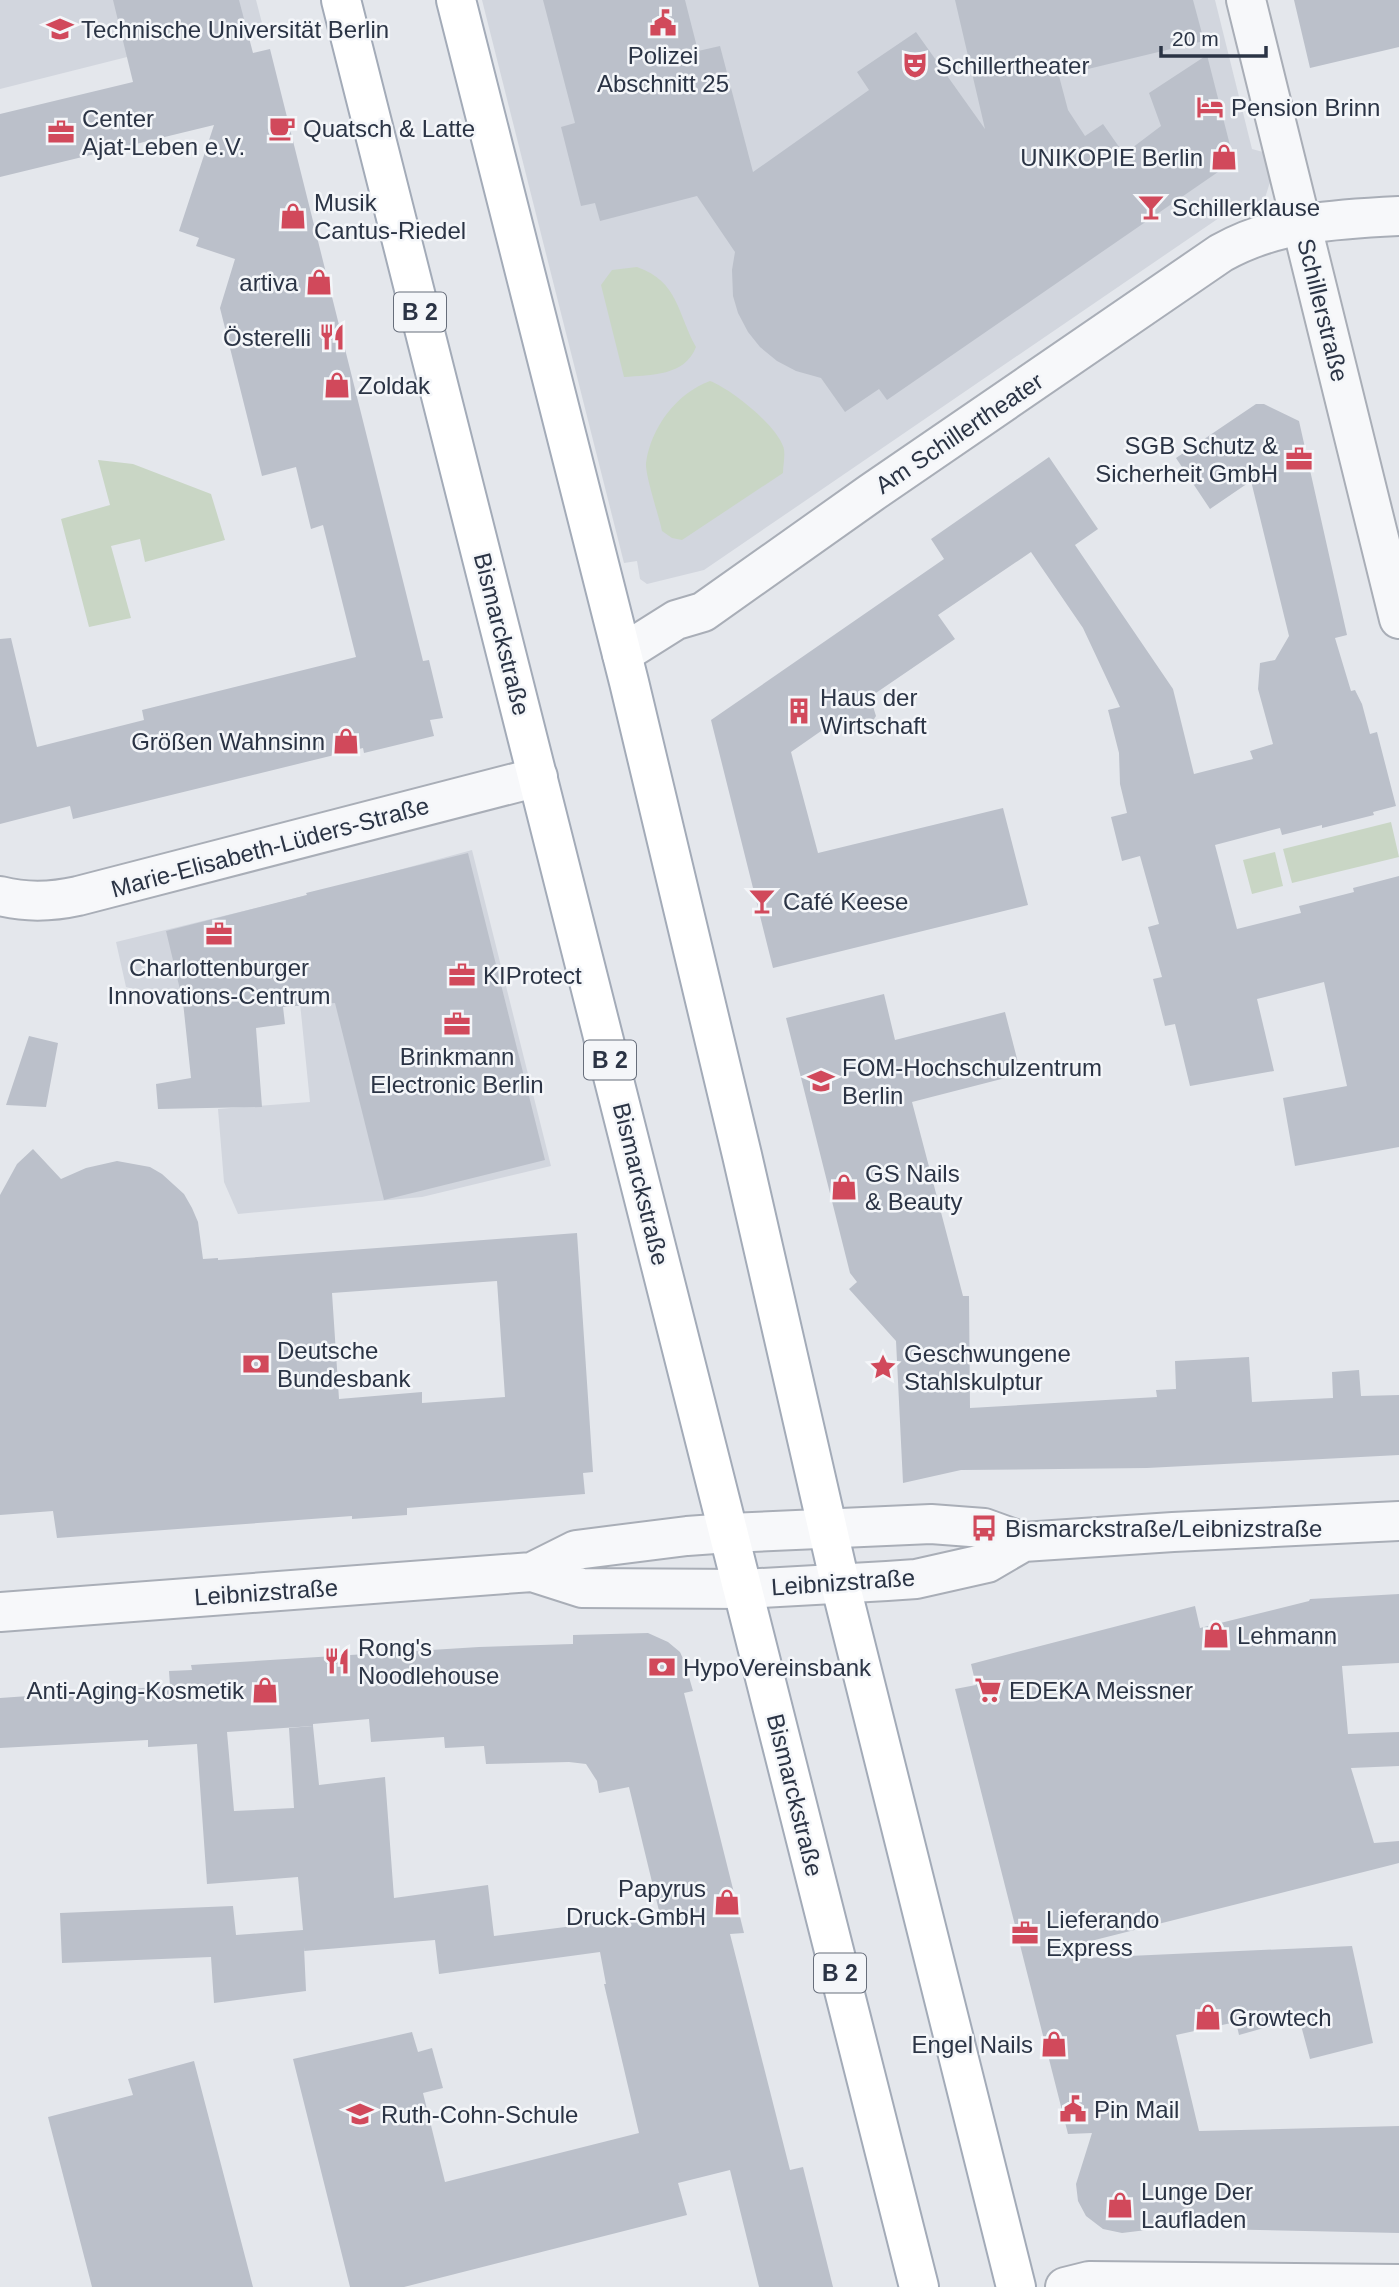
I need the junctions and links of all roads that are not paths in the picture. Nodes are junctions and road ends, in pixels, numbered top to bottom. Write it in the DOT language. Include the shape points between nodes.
graph roads {
  1 [pos="341,0"];
  2 [pos="456,0"];
  3 [pos="1246,0"];
  4 [pos="1399,216"];
  5 [pos="1301,224"];
  6 [pos="1399,619"];
  7 [pos="622,653"];
  8 [pos="538,777"];
  9 [pos="0,896"];
  10 [pos="1399,1521"];
  11 [pos="827,1528"];
  12 [pos="729,1533"];
  13 [pos="1023,1542"];
  14 [pos="532,1572"];
  15 [pos="840,1583"];
  16 [pos="743,1589"];
  17 [pos="0,1612"];
  18 [pos="1399,2284"];
  19 [pos="919,2287"];
  20 [pos="1016,2287"];
  21 [pos="1065,2287"];
  1 -- 8 [label="main road, Bismarckstraße / B 2"];
  2 -- 7 [label="main road"];
  3 -- 5 [label="street, Schillerstraße"];
  4 -- 5 [label="street, Am Schillertheater"];
  5 -- 6 [label="street, Schillerstraße"];
  5 -- 7 [label="street, Am Schillertheater" via="1244,240 1221,253 703,612 676,620"];
  7 -- 11 [label="main road"];
  8 -- 9 [label="street, Marie-Elisabeth-Lüders-Straße" via="52,902"];
  8 -- 12 [label="main road, Bismarckstraße / B 2"];
  10 -- 13 [label="street, Leibnizstraße"];
  11 -- 12 [label="street, Leibnizstraße"];
  11 -- 13 [label="street, Leibnizstraße" via="931,1524 984,1528"];
  11 -- 15 [label="main road"];
  12 -- 14 [label="street, Leibnizstraße" via="576,1550"];
  12 -- 16 [label="main road, Bismarckstraße / B 2"];
  13 -- 15 [label="street, Leibnizstraße" via="987,1563 916,1579"];
  14 -- 16 [label="street, Leibnizstraße" via="582,1588"];
  14 -- 17 [label="street, Leibnizstraße"];
  15 -- 16 [label="street, Leibnizstraße"];
  15 -- 20 [label="main road"];
  16 -- 19 [label="main road, Bismarckstraße / B 2"];
  18 -- 21 [label="street" via="1089,2281"];
}
